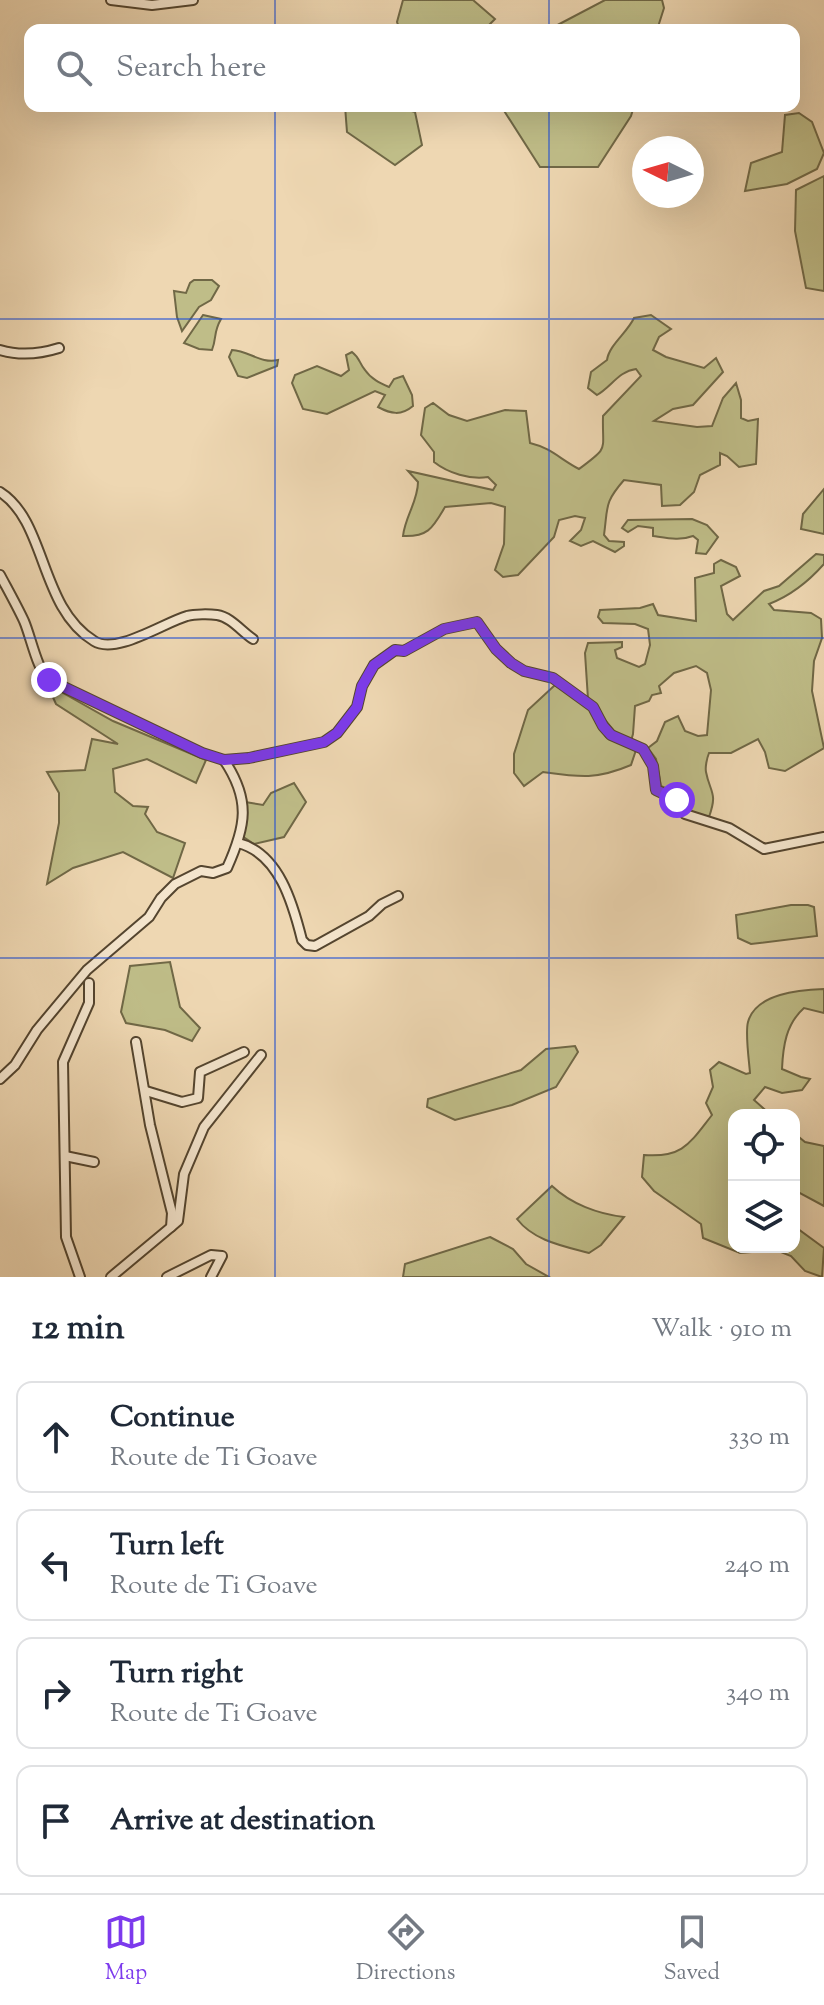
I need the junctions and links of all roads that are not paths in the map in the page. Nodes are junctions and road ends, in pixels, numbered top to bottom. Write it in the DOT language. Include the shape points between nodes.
graph roads {
  1 [pos="111,0"];
  2 [pos="193,0"];
  3 [pos="59,348"];
  4 [pos="0,350"];
  5 [pos="0,492"];
  6 [pos="0,575"];
  7 [pos="253,639"];
  8 [pos="224,760"];
  9 [pos="824,837"];
  10 [pos="238,843"];
  11 [pos="398,896"];
  12 [pos="89,983"];
  13 [pos="136,1042"];
  14 [pos="244,1052"];
  15 [pos="261,1055"];
  16 [pos="0,1079"];
  17 [pos="146,1091"];
  18 [pos="65,1156"];
  19 [pos="94,1162"];
  20 [pos="171,1227"];
  21 [pos="80,1277"];
  22 [pos="111,1277"];
  23 [pos="167,1277"];
  24 [pos="211,1277"];
  1 -- 2 [label="street" via="152,5"];
  3 -- 4 [label="street" via="40,354"];
  5 -- 7 [label="street" via="23,515 59,602 97,643 122,644 190,615 218,615"];
  6 -- 8 [label="street" via="49,680"];
  8 -- 9 [label="street" via="324,742 357,707 374,665 444,629 477,622 511,663 553,678 593,707 611,735 643,749 653,766 656,790 677,800 685,814 729,828 764,849"];
  8 -- 10 [label="street" via="244,806"];
  10 -- 11 [label="street" via="250,846 281,879 307,945 315,946"];
  10 -- 16 [label="street" via="227,868 201,871 175,884 149,917 87,970"];
  12 -- 18 [label="street" via="89,1003 63,1062"];
  13 -- 17 [label="street"];
  14 -- 17 [label="street" via="200,1072 198,1098 182,1102"];
  15 -- 20 [label="street" via="204,1127 184,1174 178,1221"];
  17 -- 20 [label="street"];
  18 -- 19 [label="street"];
  18 -- 21 [label="street" via="66,1237"];
  20 -- 22 [label="street"];
  23 -- 24 [label="street" via="211,1255 222,1256"];
}
